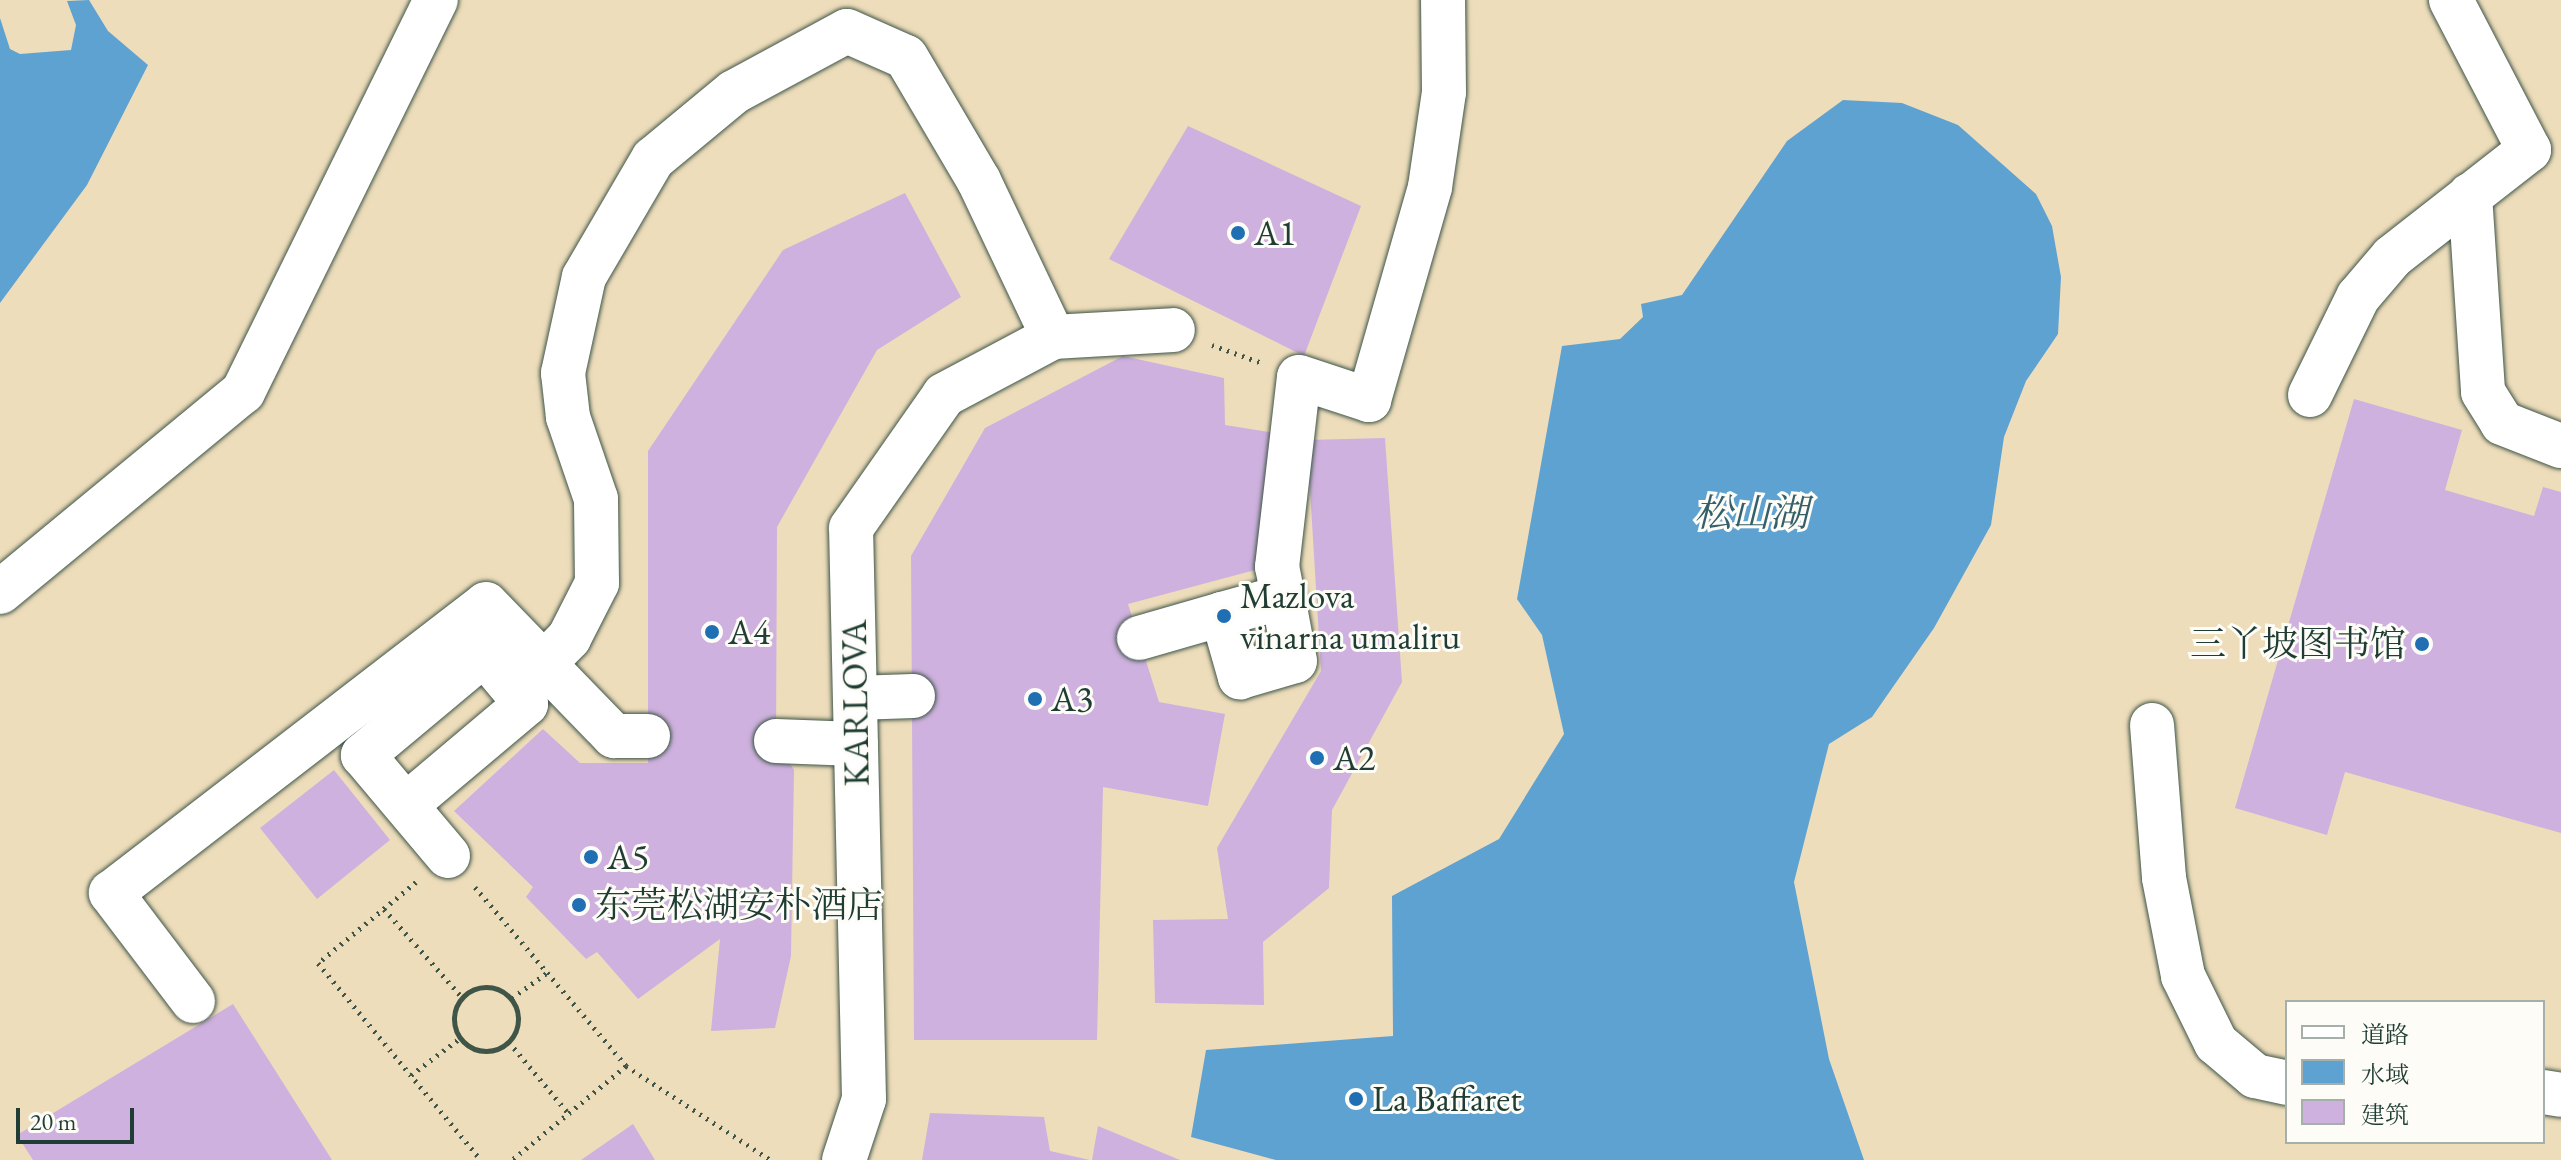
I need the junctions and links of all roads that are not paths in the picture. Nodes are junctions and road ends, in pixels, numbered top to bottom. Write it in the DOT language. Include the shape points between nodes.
graph roads {
  1 [pos="436,0"];
  2 [pos="1443,0"];
  3 [pos="2451,0"];
  4 [pos="845,16"];
  5 [pos="2545,149"];
  6 [pos="2470,195"];
  7 [pos="1173,330"];
  8 [pos="1053,337"];
  9 [pos="2310,395"];
  10 [pos="2561,446"];
  11 [pos="0,592"];
  12 [pos="1283,597"];
  13 [pos="1222,614"];
  14 [pos="1139,638"];
  15 [pos="539,672"];
  16 [pos="913,696"];
  17 [pos="855,698"];
  18 [pos="2152,725"];
  19 [pos="648,736"];
  20 [pos="776,741"];
  21 [pos="856,744"];
  22 [pos="406,805"];
  23 [pos="448,856"];
  24 [pos="193,1001"];
  25 [pos="2285,1083"];
  26 [pos="844,1160"];
  1 -- 11 [label="street" via="243,392"];
  2 -- 12 [label="street" via="1437,145 1369,400 1299,377 1277,567"];
  3 -- 5 [label="street"];
  4 -- 8 [label="street" via="906,57 979,181"];
  4 -- 15 [label="street" via="690,124 653,159 601,237 573,317 563,373 568,417 596,499 600,557 592,601"];
  5 -- 6 [label="street"];
  6 -- 9 [label="street" via="2392,257 2358,297"];
  6 -- 10 [label="street" via="2483,392 2502,423"];
  7 -- 8 [label="street"];
  8 -- 17 [label="street, KARLOVA" via="944,395 851,528"];
  12 -- 13 [label="street"];
  12 -- 13 [label="street" via="1295,661 1240,677"];
  13 -- 14 [label="street"];
  15 -- 19 [label="street" via="614,736"];
  15 -- 22 [label="street" via="526,704"];
  15 -- 22 [label="street" via="484,654 363,755"];
  15 -- 24 [label="street" via="486,604 111,893"];
  16 -- 17 [label="street"];
  17 -- 21 [label="street, KARLOVA"];
  18 -- 25 [label="street" via="2164,878 2183,976 2216,1043 2255,1076"];
  20 -- 21 [label="street"];
  21 -- 26 [label="street, KARLOVA" via="864,1099"];
  22 -- 23 [label="street"];
}
